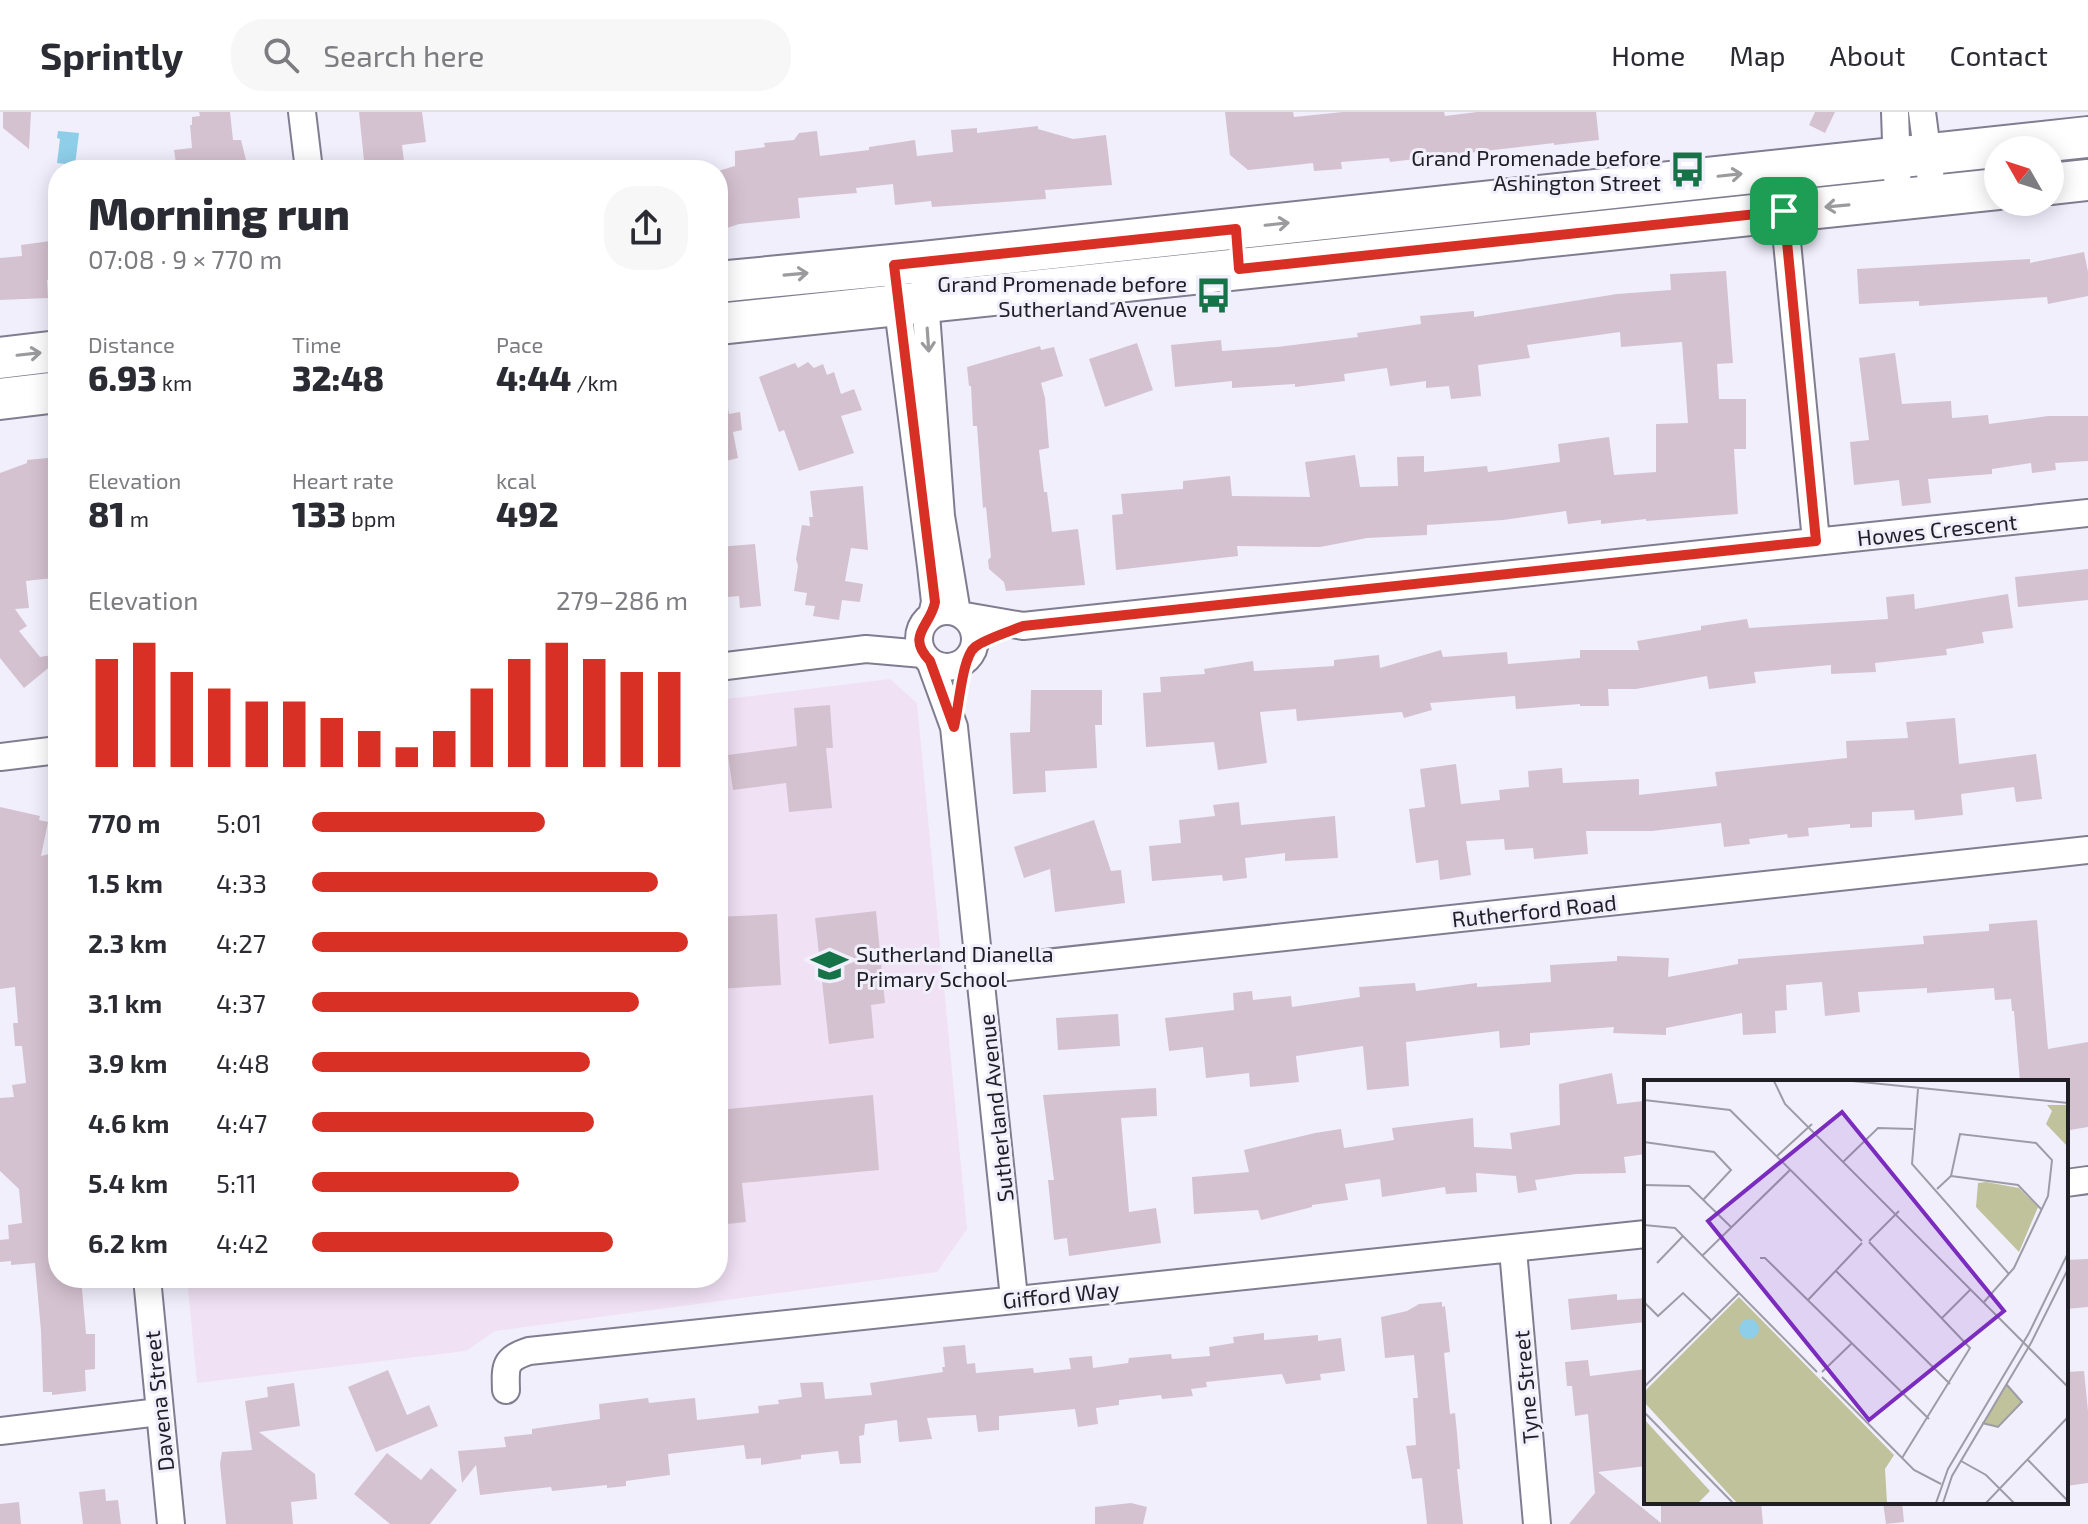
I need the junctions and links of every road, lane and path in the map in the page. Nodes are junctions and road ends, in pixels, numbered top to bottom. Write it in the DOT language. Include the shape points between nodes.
graph roads {
  1 [pos="302,112"];
  2 [pos="1895,112"];
  3 [pos="1922,112"];
  4 [pos="2088,137"];
  5 [pos="1912,155"];
  6 [pos="308,160"];
  7 [pos="2088,180"];
  8 [pos="2064,183"];
  9 [pos="1984,190"];
  10 [pos="1916,197"];
  11 [pos="1784,211"];
  12 [pos="1236,229"];
  13 [pos="908,264"];
  14 [pos="1239,269"];
  15 [pos="728,281"];
  16 [pos="911,303"];
  17 [pos="728,323"];
  18 [pos="48,352"];
  19 [pos="0,358"];
  20 [pos="48,393"];
  21 [pos="0,399"];
  22 [pos="2088,513"];
  23 [pos="1816,541"];
  24 [pos="944,617"];
  25 [pos="1023,626"];
  26 [pos="866,649"];
  27 [pos="969,654"];
  28 [pos="926,658"];
  29 [pos="728,666"];
  30 [pos="954,727"];
  31 [pos="48,751"];
  32 [pos="0,757"];
  33 [pos="2088,850"];
  34 [pos="981,970"];
  35 [pos="2088,1180"];
  36 [pos="2068,1183"];
  37 [pos="1644,1234"];
  38 [pos="1513,1250"];
  39 [pos="148,1288"];
  40 [pos="1014,1298"];
  41 [pos="506,1390"];
  42 [pos="159,1412"];
  43 [pos="0,1431"];
  44 [pos="171,1524"];
  45 [pos="1537,1524"];
  1 -- 6 [label="street"];
  2 -- 5 [label="street"];
  3 -- 5 [label="street"];
  4 -- 5 [label="main road"];
  5 -- 10 [label="street"];
  12 -- 5 [label="main road, one-way"];
  7 -- 8 [label="main road"];
  9 -- 10 [label="main road"];
  10 -- 11 [label="main road, one-way"];
  11 -- 14 [label="main road"];
  11 -- 23 [label="street"];
  12 -- 13 [label="main road"];
  12 -- 14 [label="main road"];
  15 -- 13 [label="main road, one-way"];
  13 -- 16 [label="street"];
  14 -- 16 [label="main road"];
  16 -- 17 [label="main road"];
  16 -- 24 [label="street" via="935,602"];
  19 -- 18 [label="main road, one-way"];
  20 -- 21 [label="main road"];
  22 -- 23 [label="street, Howes Crescent"];
  23 -- 25 [label="street, Howes Crescent"];
  24 -- 25 [label="street, Howes Crescent"];
  24 -- 26 [label="street"];
  24 -- 27 [label="street" via="975,633"];
  24 -- 28 [label="street" via="919,644"];
  25 -- 27 [label="street, Howes Crescent"];
  26 -- 28 [label="street"];
  26 -- 29 [label="street"];
  27 -- 28 [label="street" via="948,667"];
  27 -- 30 [label="street, Sutherland Avenue"];
  28 -- 30 [label="street, Sutherland Avenue"];
  30 -- 34 [label="street, Sutherland Avenue"];
  31 -- 32 [label="street"];
  33 -- 34 [label="street, Rutherford Road"];
  34 -- 40 [label="street, Sutherland Avenue"];
  35 -- 36 [label="street"];
  37 -- 38 [label="street, Gifford Way"];
  38 -- 40 [label="street, Gifford Way"];
  38 -- 45 [label="street, Tyne Street"];
  39 -- 42 [label="street, Davena Street"];
  40 -- 41 [label="street, Gifford Way" via="529,1351 513,1357 505,1369"];
  42 -- 43 [label="street"];
  42 -- 44 [label="street, Davena Street"];
}
